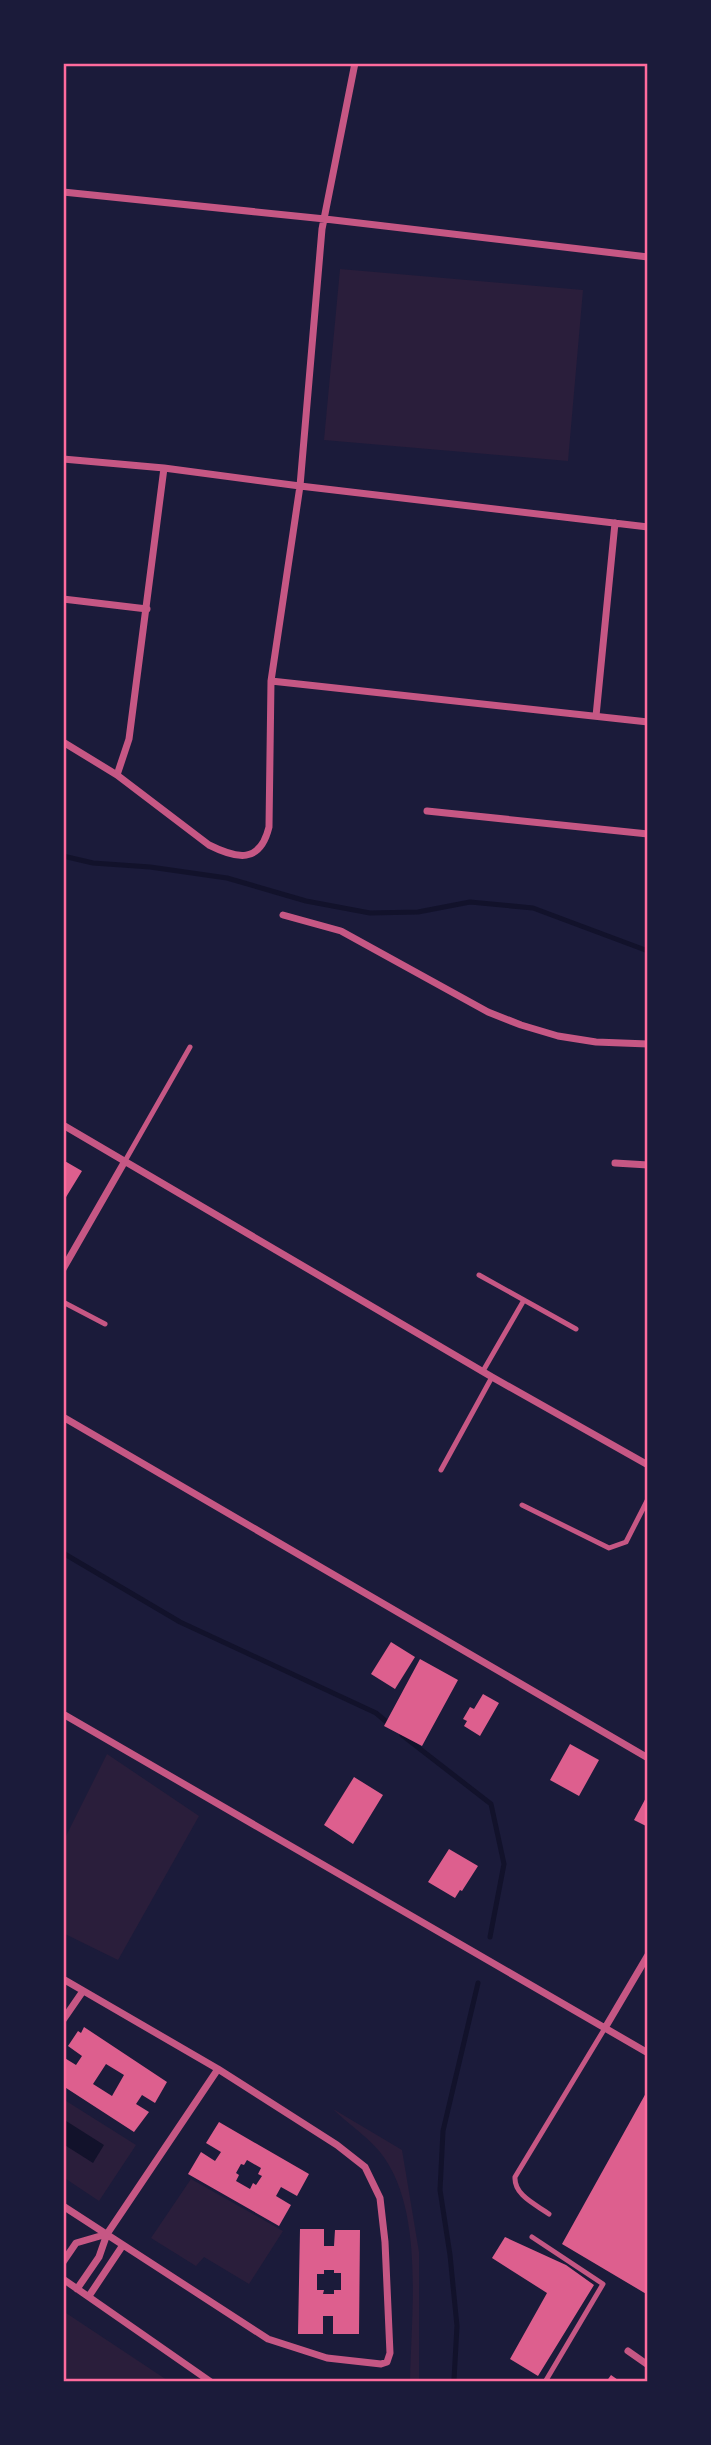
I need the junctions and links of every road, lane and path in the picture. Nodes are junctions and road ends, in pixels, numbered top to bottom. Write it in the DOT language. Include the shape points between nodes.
graph roads {
  1 [pos="355,63"];
  2 [pos="63,192"];
  3 [pos="325,219"];
  4 [pos="648,257"];
  5 [pos="63,459"];
  6 [pos="164,468"];
  7 [pos="300,486"];
  8 [pos="615,523"];
  9 [pos="648,527"];
  10 [pos="63,599"];
  11 [pos="147,608"];
  12 [pos="271,681"];
  13 [pos="596,716"];
  14 [pos="648,722"];
  15 [pos="63,742"];
  16 [pos="117,775"];
  17 [pos="427,811"];
  18 [pos="648,834"];
  19 [pos="283,915"];
  20 [pos="648,1044"];
  21 [pos="190,1047"];
  22 [pos="63,1125"];
  23 [pos="125,1161"];
  24 [pos="615,1163"];
  25 [pos="648,1165"];
  26 [pos="63,1269"];
  27 [pos="478,1275"];
  28 [pos="524,1300"];
  29 [pos="63,1302"];
  30 [pos="105,1324"];
  31 [pos="576,1329"];
  32 [pos="483,1371"];
  33 [pos="492,1377"];
  34 [pos="63,1417"];
  35 [pos="648,1465"];
  36 [pos="441,1471"];
  37 [pos="648,1499"];
  38 [pos="522,1505"];
  39 [pos="63,1714"];
  40 [pos="648,1758"];
  41 [pos="648,1955"];
  42 [pos="63,1979"];
  43 [pos="83,1991"];
  44 [pos="63,2020"];
  45 [pos="604,2028"];
  46 [pos="648,2053"];
  47 [pos="218,2069"];
  48 [pos="63,2206"];
  49 [pos="549,2214"];
  50 [pos="107,2234"];
  51 [pos="532,2237"];
  52 [pos="123,2245"];
  53 [pos="63,2262"];
  54 [pos="63,2279"];
  55 [pos="77,2289"];
  56 [pos="89,2296"];
  57 [pos="628,2351"];
  58 [pos="648,2365"];
  59 [pos="211,2382"];
  60 [pos="545,2382"];
  1 -- 3 [label="street"];
  2 -- 3 [label="street"];
  3 -- 4 [label="street"];
  3 -- 7 [label="street"];
  5 -- 6 [label="street"];
  6 -- 7 [label="street"];
  6 -- 11 [label="street"];
  7 -- 8 [label="street"];
  7 -- 12 [label="street"];
  8 -- 9 [label="street"];
  8 -- 13 [label="street"];
  10 -- 11 [label="street"];
  11 -- 16 [label="street" via="129,739"];
  12 -- 13 [label="street"];
  12 -- 16 [label="street" via="269,827 259,850 250,855 226,854"];
  13 -- 14 [label="street"];
  15 -- 16 [label="street"];
  17 -- 18 [label="street"];
  19 -- 20 [label="street" via="341,931 488,1012 521,1025 596,1042"];
  21 -- 23 [label="lane"];
  22 -- 23 [label="street"];
  23 -- 26 [label="street"];
  23 -- 32 [label="street"];
  24 -- 25 [label="street"];
  27 -- 28 [label="lane"];
  28 -- 31 [label="lane"];
  28 -- 32 [label="lane"];
  29 -- 30 [label="lane"];
  32 -- 33 [label="street"];
  33 -- 35 [label="street"];
  33 -- 36 [label="lane"];
  34 -- 40 [label="street"];
  37 -- 38 [label="lane" via="626,1542 609,1548"];
  39 -- 45 [label="street"];
  41 -- 45 [label="street"];
  42 -- 43 [label="street"];
  43 -- 44 [label="street"];
  43 -- 47 [label="street"];
  45 -- 46 [label="street"];
  45 -- 49 [label="lane" via="515,2176 519,2192"];
  47 -- 50 [label="street"];
  47 -- 52 [label="street" via="365,2167 380,2198 386,2242 387,2362 327,2358 268,2339"];
  48 -- 50 [label="street"];
  50 -- 52 [label="street"];
  50 -- 53 [label="street" via="76,2243"];
  50 -- 55 [label="street" via="99,2257"];
  51 -- 60 [label="lane" via="603,2284"];
  52 -- 56 [label="street"];
  54 -- 55 [label="street"];
  55 -- 56 [label="street"];
  56 -- 59 [label="street"];
  57 -- 58 [label="street"];
}
